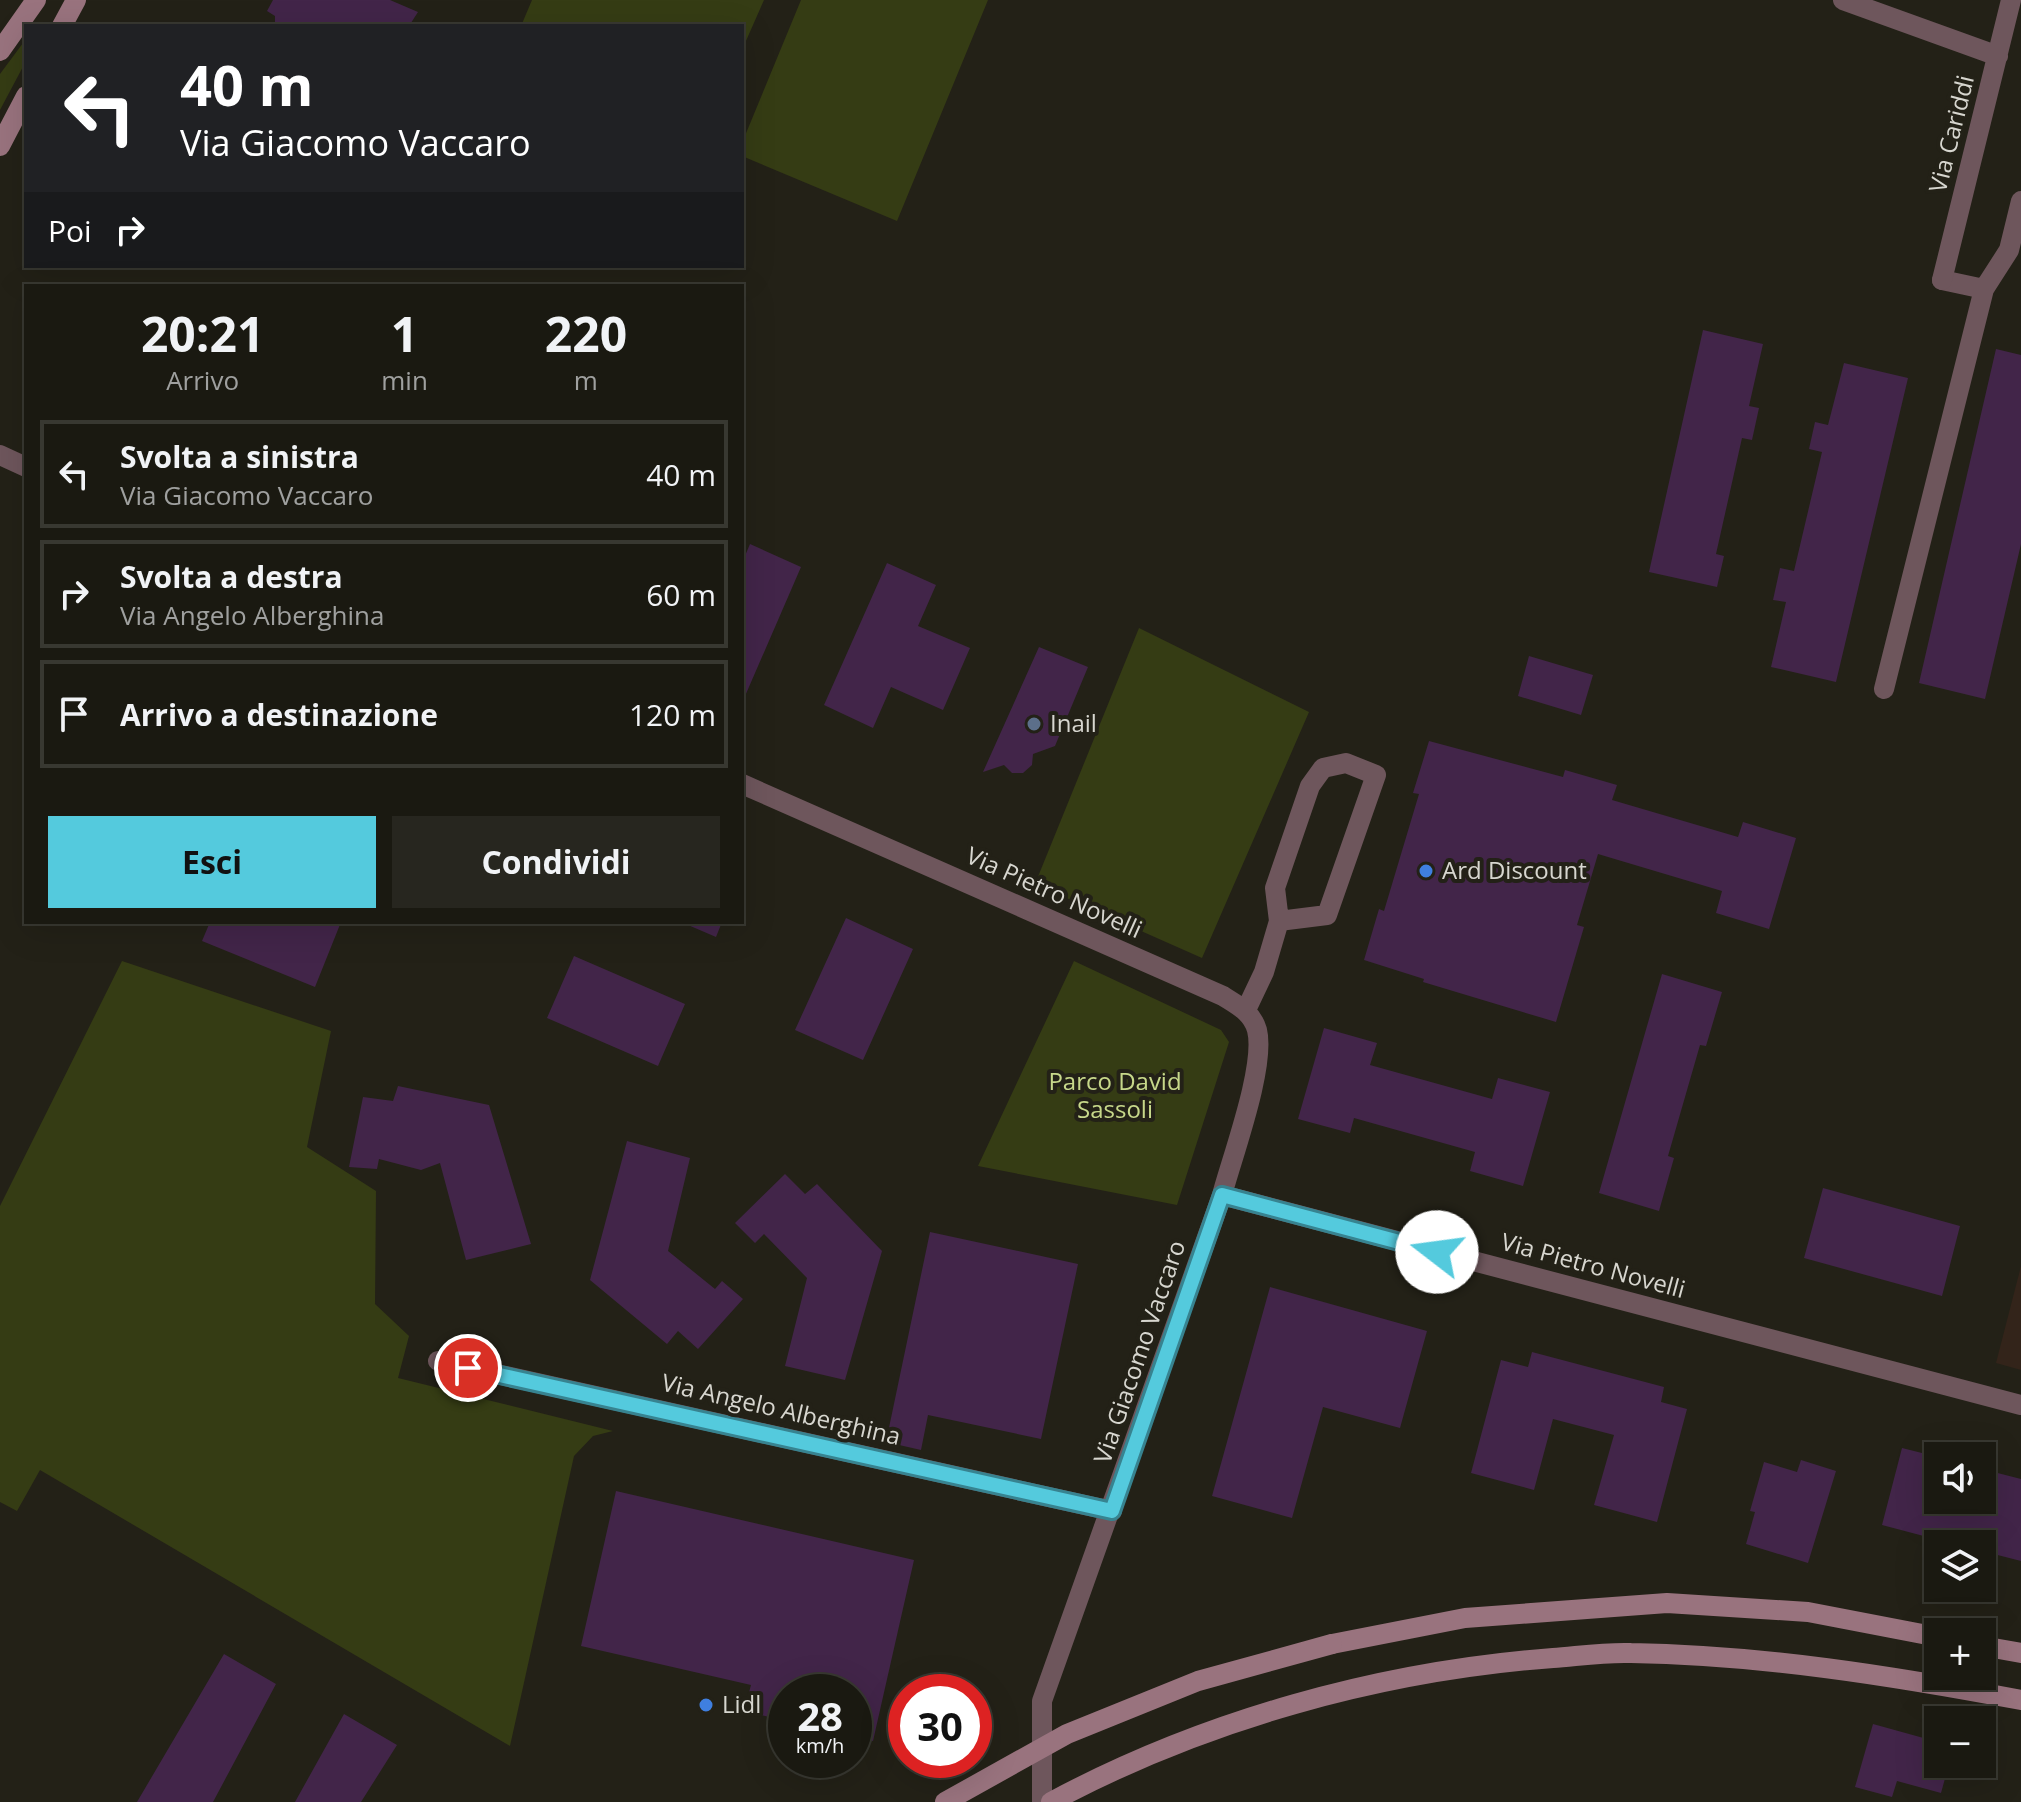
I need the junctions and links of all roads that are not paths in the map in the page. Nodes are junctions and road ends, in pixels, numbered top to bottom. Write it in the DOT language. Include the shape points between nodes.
graph roads {
  1 [pos="36,0"];
  2 [pos="76,0"];
  3 [pos="1843,0"];
  4 [pos="2011,0"];
  5 [pos="63,24"];
  6 [pos="0,51"];
  7 [pos="1998,56"];
  8 [pos="24,100"];
  9 [pos="0,146"];
  10 [pos="2021,201"];
  11 [pos="1984,289"];
  12 [pos="0,455"];
  13 [pos="24,466"];
  14 [pos="1884,689"];
  15 [pos="744,785"];
  16 [pos="1279,921"];
  17 [pos="1246,1010"];
  18 [pos="1222,1195"];
  19 [pos="438,1361"];
  20 [pos="2021,1405"];
  21 [pos="1112,1511"];
  22 [pos="1924,1634"];
  23 [pos="1996,1649"];
  24 [pos="2021,1653"];
  25 [pos="2021,1700"];
  26 [pos="945,1802"];
  27 [pos="1042,1802"];
  28 [pos="1051,1802"];
  1 -- 6 [label="street"];
  2 -- 5 [label="street"];
  3 -- 7 [label="street"];
  4 -- 7 [label="street, Via Cariddi"];
  7 -- 11 [label="street, Via Cariddi" via="1942,280"];
  8 -- 9 [label="street"];
  10 -- 11 [label="street" via="2009,250"];
  11 -- 14 [label="street"];
  12 -- 13 [label="street"];
  15 -- 17 [label="street, Via Pietro Novelli"];
  16 -- 16 [label="street" via="1327,915 1376,775 1346,763 1323,768 1310,786 1275,888"];
  16 -- 17 [label="street"];
  17 -- 18 [label="street" via="1257,1031 1257,1066"];
  18 -- 20 [label="street, Via Pietro Novelli"];
  18 -- 21 [label="street, Via Giacomo Vaccaro"];
  19 -- 21 [label="street, Via Angelo Alberghina"];
  21 -- 27 [label="street, Via Giacomo Vaccaro" via="1042,1701"];
  22 -- 26 [label="street, bridge" via="1808,1612 1667,1603 1465,1618 1332,1644 1198,1681 1067,1734"];
  23 -- 24 [label="street"];
  25 -- 28 [label="street" via="1772,1661 1629,1653 1482,1664 1345,1692 1216,1728"];
}
